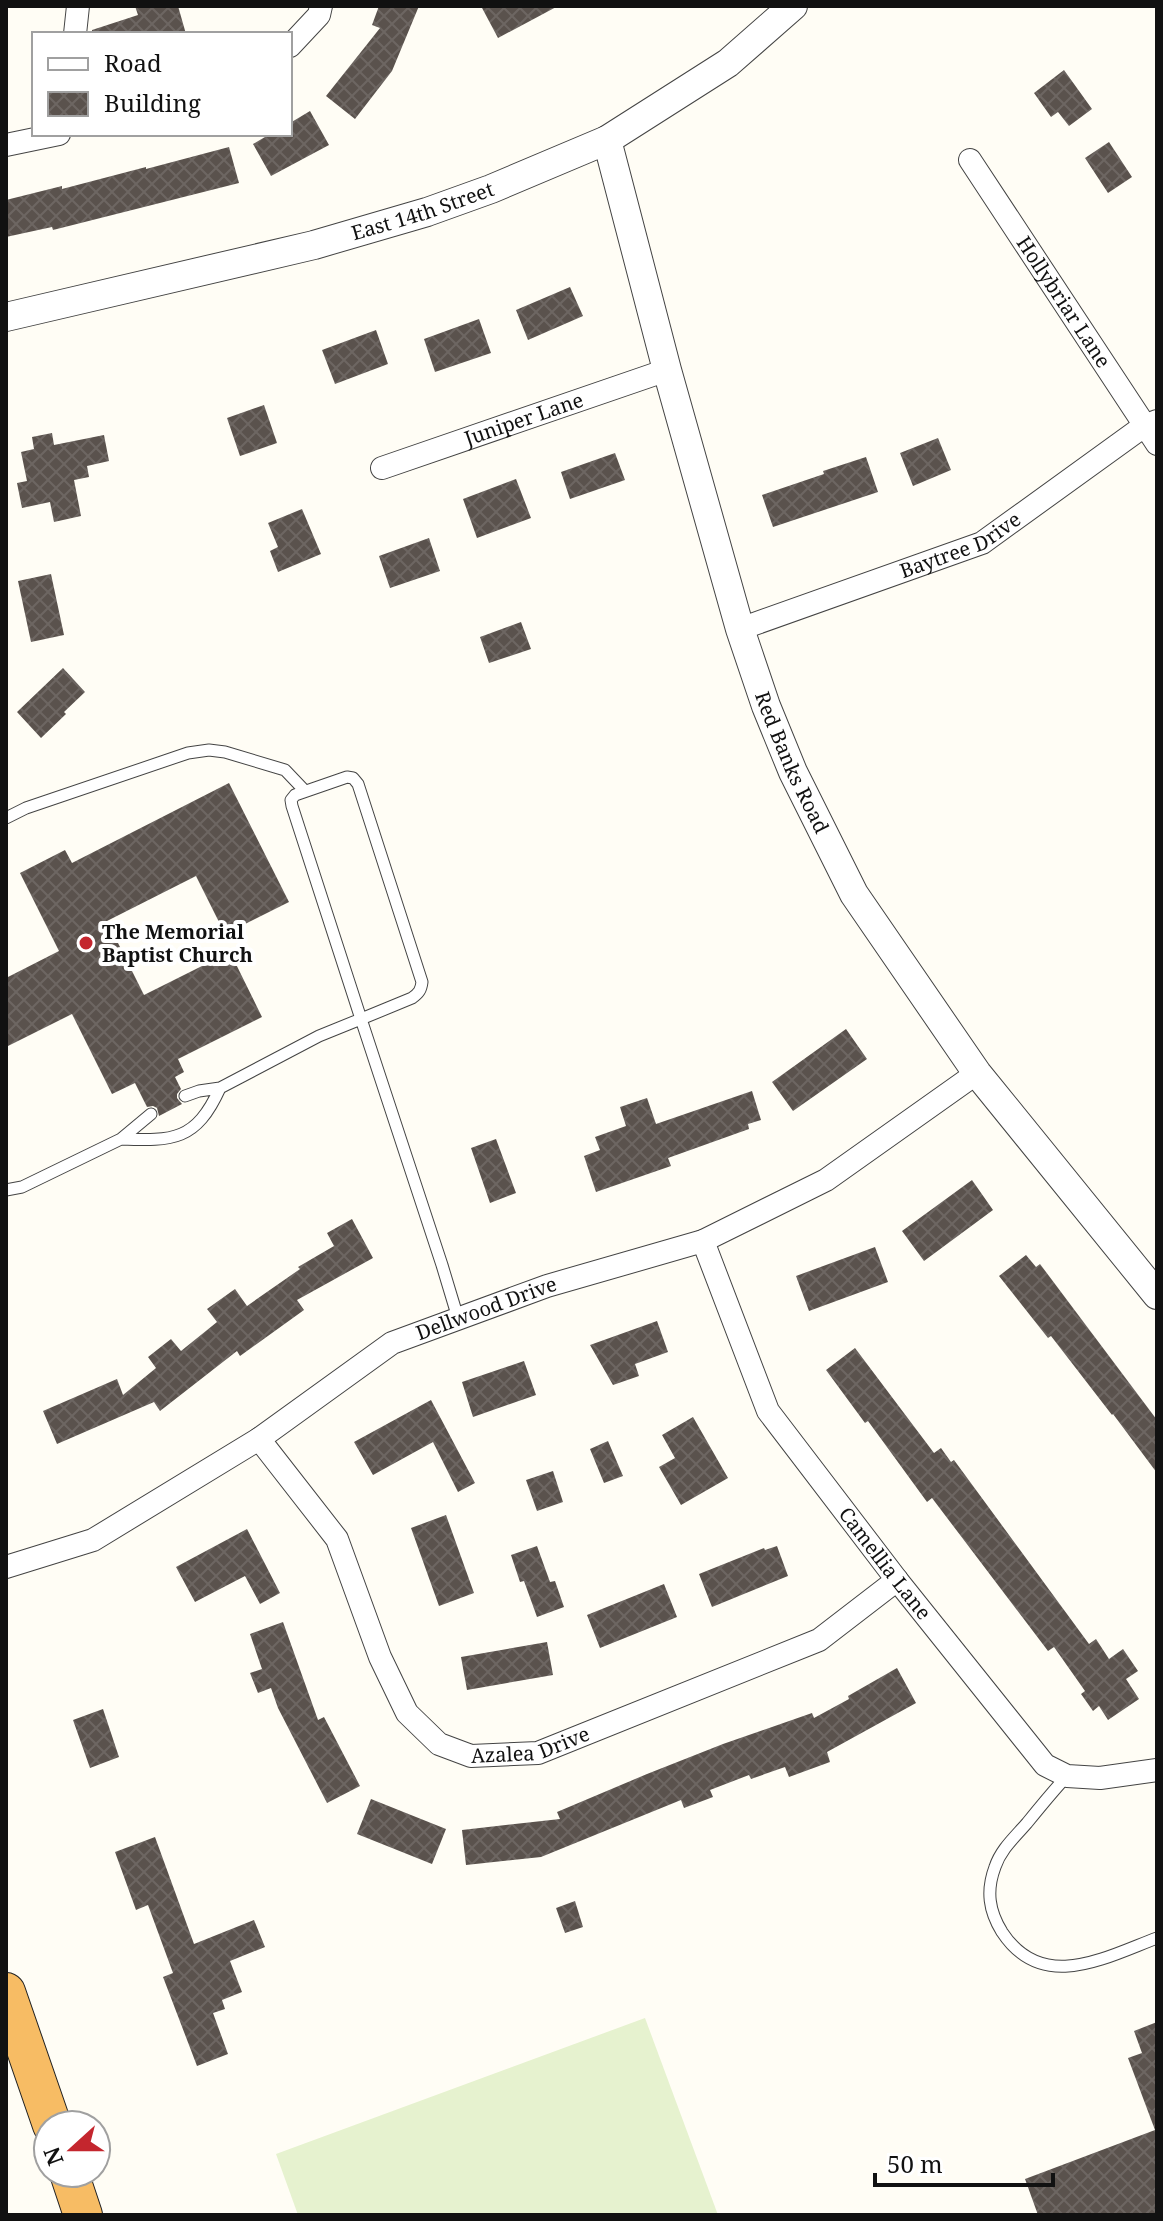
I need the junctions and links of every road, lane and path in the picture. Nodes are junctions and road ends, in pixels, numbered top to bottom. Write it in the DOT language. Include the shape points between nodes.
graph roads {
  1 [pos="78,6"];
  2 [pos="321,6"];
  3 [pos="791,7"];
  4 [pos="75,32"];
  5 [pos="292,44"];
  6 [pos="49,136"];
  7 [pos="607,140"];
  8 [pos="6,145"];
  9 [pos="970,160"];
  10 [pos="6,317"];
  11 [pos="667,370"];
  12 [pos="1153,430"];
  13 [pos="382,468"];
  14 [pos="740,629"];
  15 [pos="305,791"];
  16 [pos="6,818"];
  17 [pos="361,1019"];
  18 [pos="977,1073"];
  19 [pos="220,1088"];
  20 [pos="185,1096"];
  21 [pos="151,1114"];
  22 [pos="121,1139"];
  23 [pos="6,1190"];
  24 [pos="703,1241"];
  25 [pos="1157,1295"];
  26 [pos="458,1318"];
  27 [pos="259,1439"];
  28 [pos="6,1567"];
  29 [pos="897,1580"];
  30 [pos="1157,1770"];
  31 [pos="1067,1776"];
  32 [pos="1157,1938"];
  33 [pos="6,1992"];
  34 [pos="46,2109"];
  35 [pos="74,2189"];
  36 [pos="83,2215"];
  1 -- 4 [label="street"];
  2 -- 5 [label="street"];
  3 -- 7 [label="street, East 14th Street" via="728,63"];
  6 -- 8 [label="street"];
  7 -- 10 [label="street, East 14th Street" via="427,212 314,245"];
  7 -- 11 [label="street, Red Banks Road"];
  9 -- 12 [label="street, Hollybriar Lane"];
  11 -- 13 [label="street, Juniper Lane"];
  11 -- 14 [label="street, Red Banks Road"];
  12 -- 14 [label="street, Baytree Drive" via="982,543"];
  14 -- 18 [label="street, Red Banks Road" via="793,772 854,894"];
  15 -- 16 [label="lane" via="285,770 209,750"];
  15 -- 17 [label="lane" via="295,795 292,806"];
  15 -- 17 [label="lane" via="347,777 358,784 422,982 412,998"];
  17 -- 19 [label="lane"];
  17 -- 26 [label="lane"];
  18 -- 24 [label="street, Dellwood Drive" via="826,1180"];
  18 -- 25 [label="street, Red Banks Road"];
  19 -- 20 [label="lane"];
  19 -- 22 [label="lane" via="211,1108 185,1133 163,1140"];
  21 -- 22 [label="lane"];
  22 -- 23 [label="lane"];
  24 -- 26 [label="street, Dellwood Drive"];
  24 -- 29 [label="street, Camellia Lane" via="768,1411"];
  26 -- 27 [label="street, Dellwood Drive" via="392,1343"];
  27 -- 28 [label="street, Dellwood Drive" via="93,1540"];
  27 -- 29 [label="street, Azalea Drive" via="337,1539 380,1657 407,1713 439,1744 471,1756 538,1753 819,1640"];
  29 -- 31 [label="street, Camellia Lane" via="1045,1765"];
  30 -- 31 [label="street" via="1100,1778"];
  31 -- 32 [label="lane" via="994,1867 989,1892 999,1926 1028,1958 1048,1966 1085,1964"];
  33 -- 34 [label="highway"];
  35 -- 36 [label="highway"];
}
